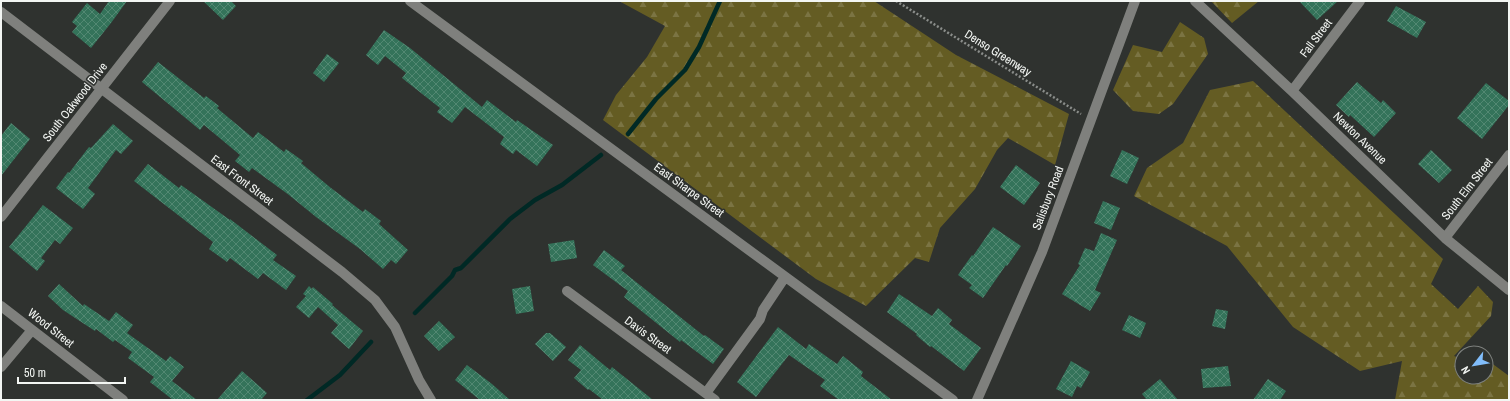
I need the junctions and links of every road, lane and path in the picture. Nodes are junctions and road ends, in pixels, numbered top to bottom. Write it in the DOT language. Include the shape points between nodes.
graph roads {
  1 [pos="170,1"];
  2 [pos="410,1"];
  3 [pos="896,1"];
  4 [pos="1135,1"];
  5 [pos="1196,1"];
  6 [pos="1360,1"];
  7 [pos="1,12"];
  8 [pos="102,89"];
  9 [pos="1292,90"];
  10 [pos="1091,121"];
  11 [pos="1509,156"];
  12 [pos="1,217"];
  13 [pos="1445,238"];
  14 [pos="785,277"];
  15 [pos="1509,290"];
  16 [pos="567,291"];
  17 [pos="1,306"];
  18 [pos="32,330"];
  19 [pos="1,367"];
  20 [pos="706,394"];
  21 [pos="123,400"];
  22 [pos="431,400"];
  23 [pos="715,400"];
  24 [pos="953,400"];
  25 [pos="977,400"];
  1 -- 8 [label="street, South Oakwood Drive"];
  2 -- 14 [label="street, East Sharpe Street"];
  3 -- 10 [label="path, Denso Greenway"];
  4 -- 10 [label="street, Salisbury Road"];
  5 -- 9 [label="street, Newton Avenue"];
  6 -- 9 [label="street, Fall Street"];
  7 -- 8 [label="street, East Front Street"];
  8 -- 12 [label="street, South Oakwood Drive"];
  8 -- 22 [label="street, East Front Street" via="375,300 395,327"];
  9 -- 13 [label="street, Newton Avenue"];
  10 -- 25 [label="street, Salisbury Road" via="1042,252"];
  11 -- 13 [label="street, South Elm Street"];
  13 -- 15 [label="street, Newton Avenue"];
  14 -- 20 [label="street" via="763,310 760,319"];
  14 -- 24 [label="street, East Sharpe Street"];
  16 -- 20 [label="street, Davis Street"];
  17 -- 18 [label="street, Wood Street"];
  18 -- 19 [label="street"];
  18 -- 21 [label="street, Wood Street"];
  20 -- 23 [label="street, Davis Street"];
}
